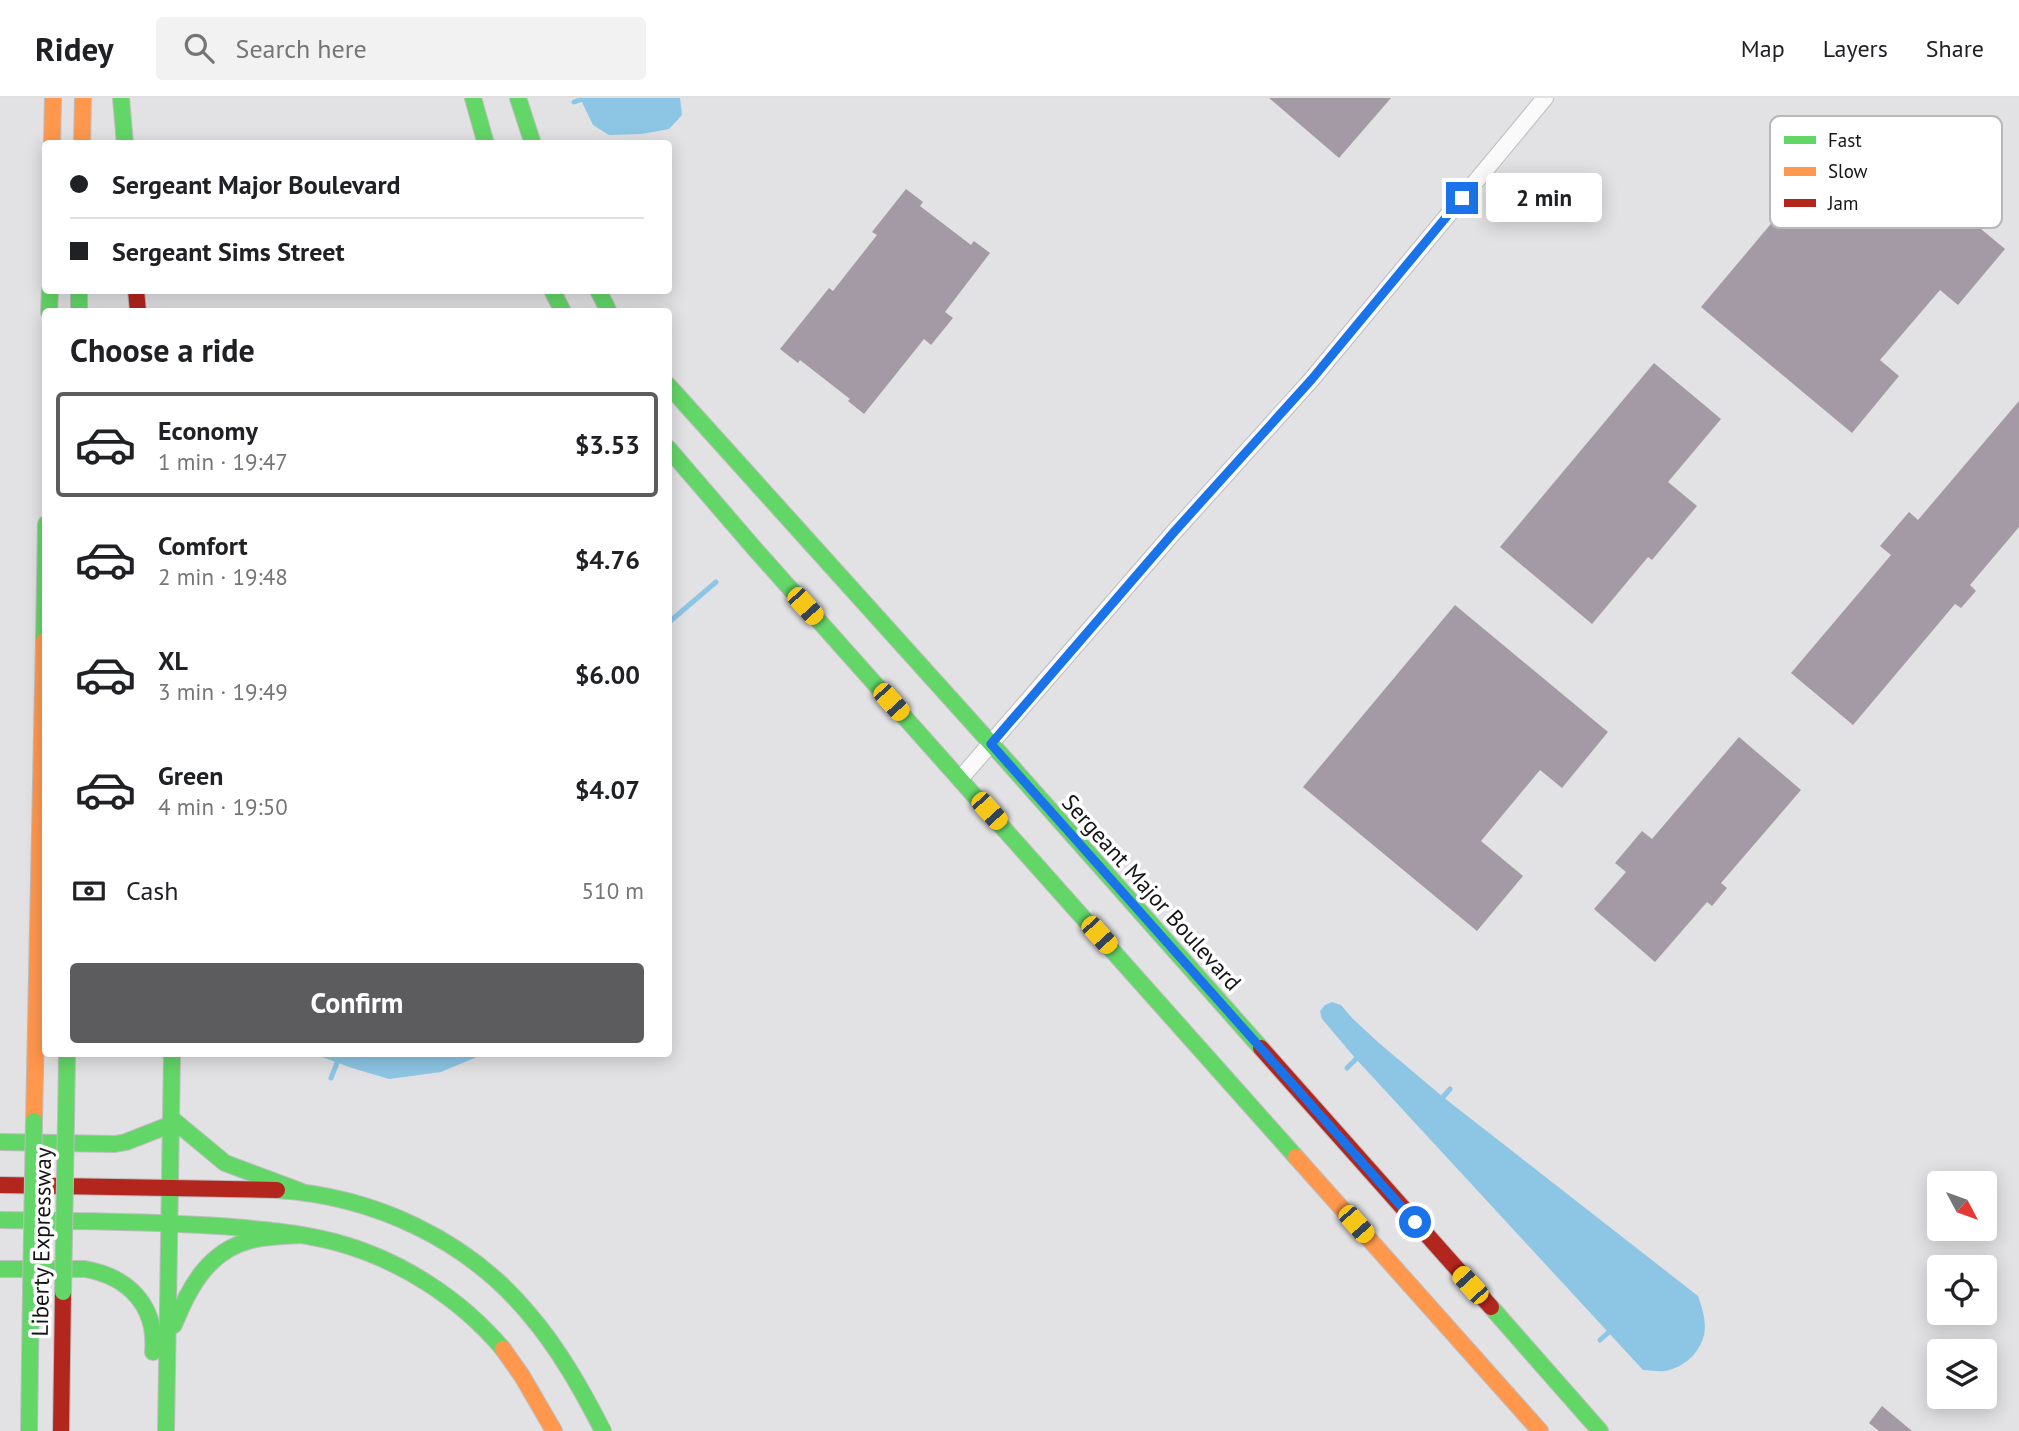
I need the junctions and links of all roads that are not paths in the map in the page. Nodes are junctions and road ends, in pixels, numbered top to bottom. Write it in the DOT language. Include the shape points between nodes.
graph roads {
  1 [pos="53,98"];
  2 [pos="83,98"];
  3 [pos="121,98"];
  4 [pos="473,98"];
  5 [pos="519,98"];
  6 [pos="1545,98"];
  7 [pos="52,140"];
  8 [pos="82,140"];
  9 [pos="125,140"];
  10 [pos="485,140"];
  11 [pos="532,140"];
  12 [pos="672,389"];
  13 [pos="672,453"];
  14 [pos="42,723"];
  15 [pos="991,744"];
  16 [pos="960,779"];
  17 [pos="67,1057"];
  18 [pos="172,1057"];
  19 [pos="172,1121"];
  20 [pos="0,1142"];
  21 [pos="0,1185"];
  22 [pos="169,1188"];
  23 [pos="300,1191"];
  24 [pos="0,1220"];
  25 [pos="170,1223"];
  26 [pos="302,1235"];
  27 [pos="0,1269"];
  28 [pos="167,1344"];
  29 [pos="167,1412"];
  30 [pos="29,1431"];
  31 [pos="61,1431"];
  32 [pos="166,1431"];
  33 [pos="554,1431"];
  34 [pos="604,1431"];
  35 [pos="1540,1431"];
  36 [pos="1600,1431"];
  1 -- 7 [label="main road"];
  2 -- 8 [label="main road"];
  3 -- 9 [label="main road"];
  4 -- 10 [label="main road"];
  5 -- 11 [label="main road"];
  6 -- 15 [label="street" via="1312,379"];
  12 -- 15 [label="main road, Sergeant Major Boulevard"];
  13 -- 16 [label="main road"];
  14 -- 30 [label="main road, Liberty Expressway, bridge"];
  15 -- 16 [label="street"];
  15 -- 36 [label="main road, Sergeant Major Boulevard"];
  16 -- 35 [label="main road"];
  17 -- 31 [label="main road, Liberty Expressway, bridge"];
  18 -- 19 [label="main road"];
  19 -- 20 [label="main road" via="115,1144"];
  19 -- 22 [label="main road"];
  19 -- 23 [label="main road" via="225,1163"];
  21 -- 22 [label="main road"];
  22 -- 23 [label="main road"];
  22 -- 25 [label="main road"];
  23 -- 34 [label="main road" via="380,1211 464,1254 514,1297 544,1333"];
  24 -- 25 [label="main road"];
  25 -- 26 [label="main road"];
  25 -- 28 [label="main road"];
  26 -- 28 [label="main road" via="240,1243 220,1254 188,1292"];
  26 -- 33 [label="main road" via="395,1265 464,1310 512,1361"];
  27 -- 29 [label="main road" via="97,1270 130,1289 152,1321 153,1355"];
  28 -- 29 [label="main road"];
  29 -- 32 [label="main road"];
}
